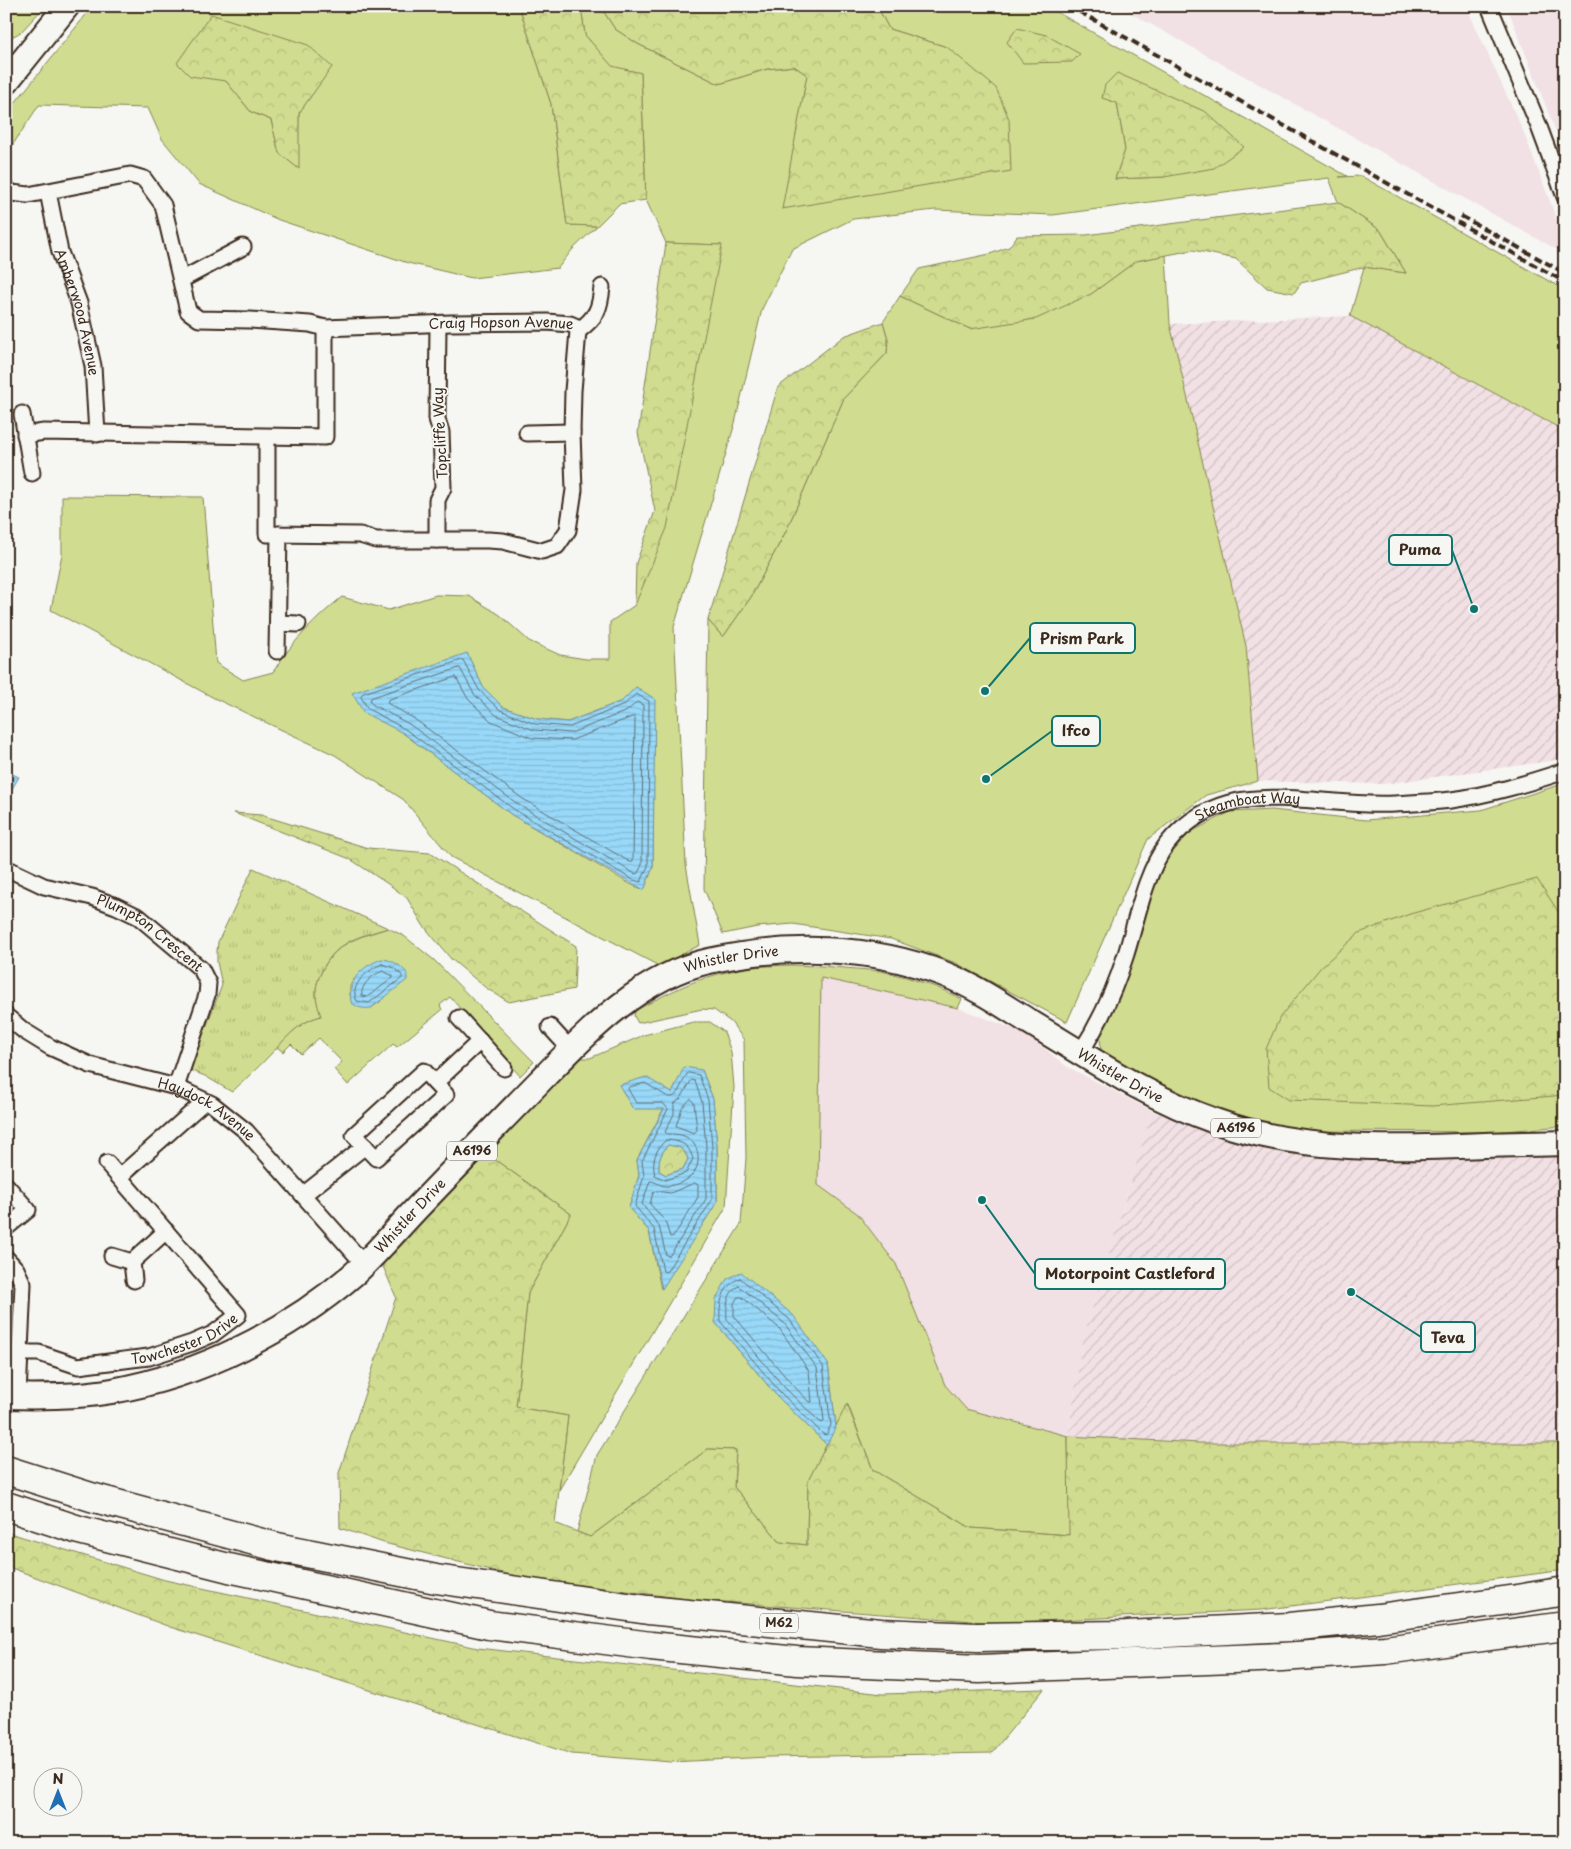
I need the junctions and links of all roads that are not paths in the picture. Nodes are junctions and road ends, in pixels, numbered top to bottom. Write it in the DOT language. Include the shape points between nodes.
graph roads {
  1 [pos="67,6"];
  2 [pos="1489,6"];
  3 [pos="7,78"];
  4 [pos="6,188"];
  5 [pos="48,192"];
  6 [pos="1565,197"];
  7 [pos="243,246"];
  8 [pos="181,280"];
  9 [pos="602,287"];
  10 [pos="438,324"];
  11 [pos="325,328"];
  12 [pos="578,331"];
  13 [pos="22,414"];
  14 [pos="572,432"];
  15 [pos="526,433"];
  16 [pos="91,434"];
  17 [pos="26,435"];
  18 [pos="267,437"];
  19 [pos="32,473"];
  20 [pos="280,534"];
  21 [pos="437,540"];
  22 [pos="278,623"];
  23 [pos="298,624"];
  24 [pos="277,651"];
  25 [pos="1565,771"];
  26 [pos="6,868"];
  27 [pos="6,1016"];
  28 [pos="459,1018"];
  29 [pos="550,1028"];
  30 [pos="480,1041"];
  31 [pos="571,1050"];
  32 [pos="1080,1053"];
  33 [pos="504,1068"];
  34 [pos="435,1083"];
  35 [pos="176,1088"];
  36 [pos="205,1101"];
  37 [pos="1565,1143"];
  38 [pos="365,1146"];
  39 [pos="107,1163"];
  40 [pos="119,1177"];
  41 [pos="6,1185"];
  42 [pos="303,1195"];
  43 [pos="6,1228"];
  44 [pos="166,1231"];
  45 [pos="112,1256"];
  46 [pos="6,1258"];
  47 [pos="132,1262"];
  48 [pos="364,1264"];
  49 [pos="134,1280"];
  50 [pos="13,1352"];
  51 [pos="12,1396"];
  52 [pos="6,1470"];
  53 [pos="6,1506"];
  54 [pos="1565,1591"];
  55 [pos="1565,1626"];
  1 -- 3 [label="main road"];
  2 -- 6 [label="street"];
  4 -- 5 [label="street, Craig Hopson Avenue" via="12,193 28,196"];
  5 -- 8 [label="street, Craig Hopson Avenue" via="130,175 144,179 163,205"];
  5 -- 16 [label="street, Amberwood Avenue" via="60,252 79,302 93,366"];
  7 -- 8 [label="street"];
  8 -- 11 [label="street, Craig Hopson Avenue" via="188,311 198,319 310,324"];
  9 -- 12 [label="street" via="596,315"];
  10 -- 11 [label="street, Craig Hopson Avenue"];
  10 -- 12 [label="street, Craig Hopson Avenue" via="547,322 570,324"];
  10 -- 21 [label="street, Topcliffe Way" via="436,419 441,432 443,488 437,500"];
  11 -- 18 [label="street" via="325,437"];
  12 -- 14 [label="street, Craig Hopson Avenue"];
  13 -- 17 [label="street"];
  14 -- 15 [label="street"];
  14 -- 21 [label="street, Craig Hopson Avenue" via="574,490 568,530 558,546 542,551 503,541"];
  16 -- 17 [label="street" via="44,432"];
  16 -- 18 [label="street"];
  17 -- 19 [label="street"];
  18 -- 20 [label="street" via="267,534"];
  20 -- 21 [label="street, Craig Hopson Avenue"];
  20 -- 22 [label="street"];
  22 -- 23 [label="street"];
  22 -- 24 [label="street"];
  25 -- 32 [label="street, Steamboat Way" via="1452,800 1391,804 1272,797 1231,802 1201,814 1167,845 1156,863 1113,994"];
  26 -- 35 [label="street, Plumpton Crescent" via="44,886 92,897 139,917 201,968 208,983 207,995"];
  27 -- 35 [label="street, Haydock Avenue" via="50,1047 90,1065"];
  28 -- 30 [label="street"];
  29 -- 31 [label="street"];
  30 -- 33 [label="street"];
  30 -- 34 [label="street"];
  31 -- 32 [label="main road, Whistler Drive / A6196" via="609,1014 670,974 724,958 766,951 809,950 846,951 898,959 945,974 986,995"];
  31 -- 48 [label="main road, Whistler Drive / A6196"];
  32 -- 37 [label="main road, Whistler Drive / A6196" via="1131,1084 1184,1109 1242,1130 1285,1140 1375,1147"];
  34 -- 38 [label="street" via="424,1071 354,1134"];
  34 -- 38 [label="street" via="446,1095 376,1158"];
  35 -- 36 [label="street, Haydock Avenue"];
  36 -- 40 [label="street"];
  36 -- 42 [label="street, Haydock Avenue" via="246,1131"];
  38 -- 42 [label="street"];
  39 -- 40 [label="street, Towchester Drive"];
  40 -- 44 [label="street, Towchester Drive"];
  41 -- 43 [label="street" via="28,1210"];
  42 -- 48 [label="street, Haydock Avenue"];
  44 -- 47 [label="street"];
  44 -- 50 [label="street, Towchester Drive" via="238,1314 213,1334 149,1357 78,1366 49,1355"];
  45 -- 47 [label="street"];
  46 -- 50 [label="street" via="23,1284"];
  47 -- 49 [label="street"];
  48 -- 51 [label="main road, Whistler Drive / A6196" via="302,1314 265,1337 210,1362 109,1391 65,1396"];
  50 -- 51 [label="street"];
  52 -- 54 [label="highway, M62" via="91,1497 277,1547 436,1580 648,1610 881,1633 997,1637 1290,1627"];
  53 -- 55 [label="highway" via="79,1530 229,1568 489,1625 797,1661 979,1669 1282,1657 1385,1650"];
}
